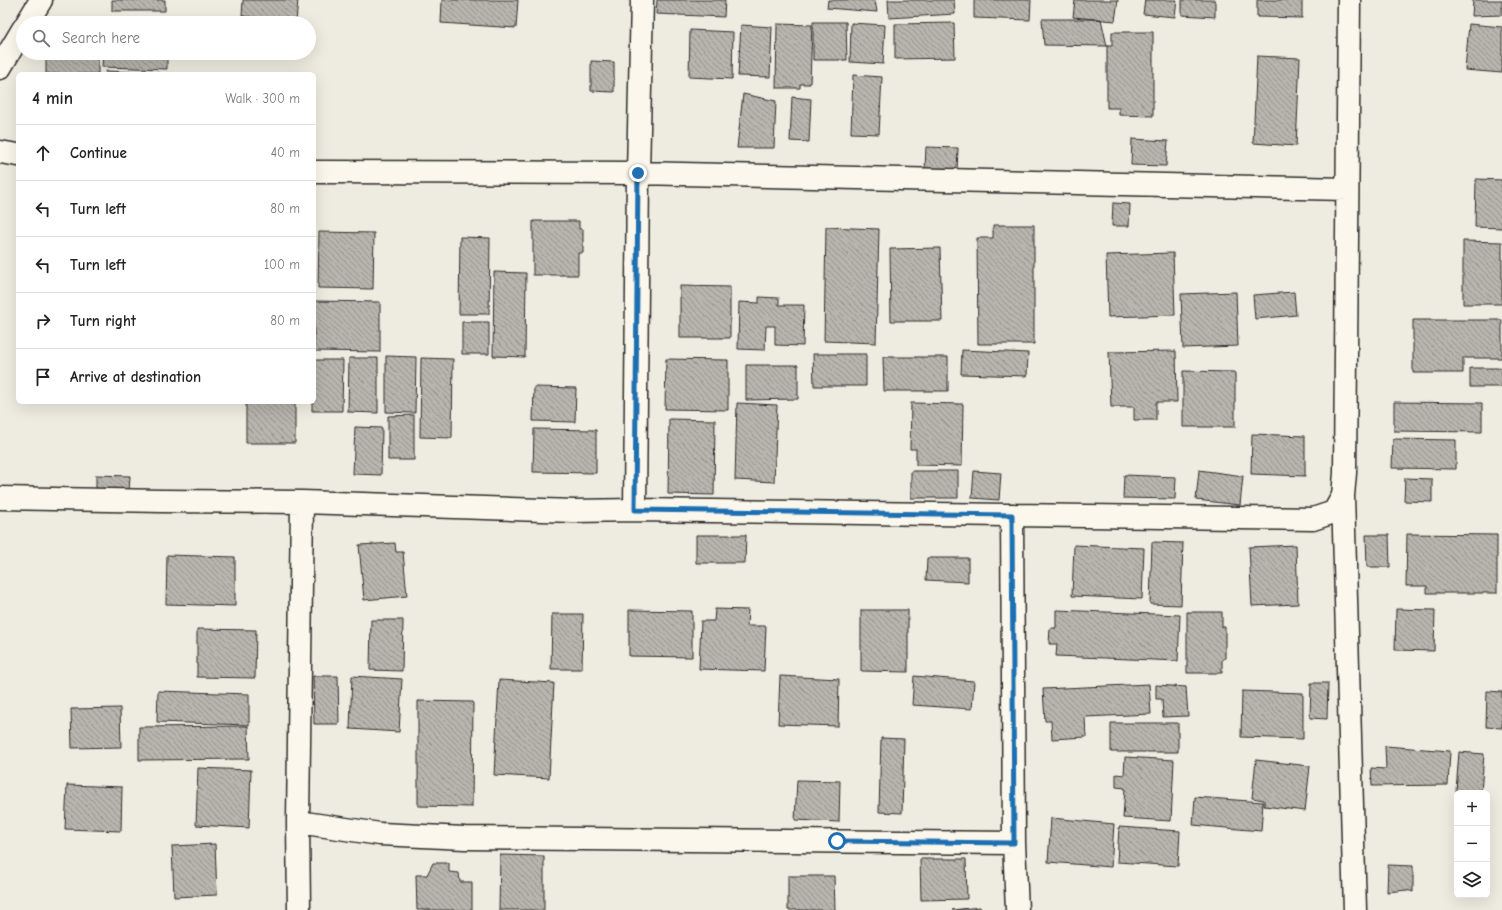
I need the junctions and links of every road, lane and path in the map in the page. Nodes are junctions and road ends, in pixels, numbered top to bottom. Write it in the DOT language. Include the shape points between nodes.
graph roads {
  1 [pos="40,0"];
  2 [pos="642,0"];
  3 [pos="1349,0"];
  4 [pos="31,16"];
  5 [pos="16,41"];
  6 [pos="0,68"];
  7 [pos="0,152"];
  8 [pos="16,155"];
  9 [pos="316,172"];
  10 [pos="638,173"];
  11 [pos="1347,190"];
  12 [pos="1343,496"];
  13 [pos="0,498"];
  14 [pos="302,502"];
  15 [pos="635,510"];
  16 [pos="1012,515"];
  17 [pos="298,822"];
  18 [pos="1014,843"];
  19 [pos="299,910"];
  20 [pos="1017,910"];
  21 [pos="1355,910"];
  1 -- 4 [label="street"];
  2 -- 10 [label="street"];
  3 -- 11 [label="street"];
  5 -- 6 [label="street"];
  7 -- 8 [label="street"];
  9 -- 10 [label="street"];
  10 -- 11 [label="street"];
  10 -- 15 [label="street"];
  11 -- 12 [label="street"];
  12 -- 16 [label="street" via="1334,512 1313,519"];
  12 -- 21 [label="street"];
  13 -- 14 [label="street"];
  14 -- 15 [label="street" via="574,511"];
  14 -- 17 [label="street"];
  15 -- 16 [label="street"];
  16 -- 18 [label="street"];
  17 -- 18 [label="street" via="380,834 465,838"];
  17 -- 19 [label="street"];
  18 -- 20 [label="street"];
}
